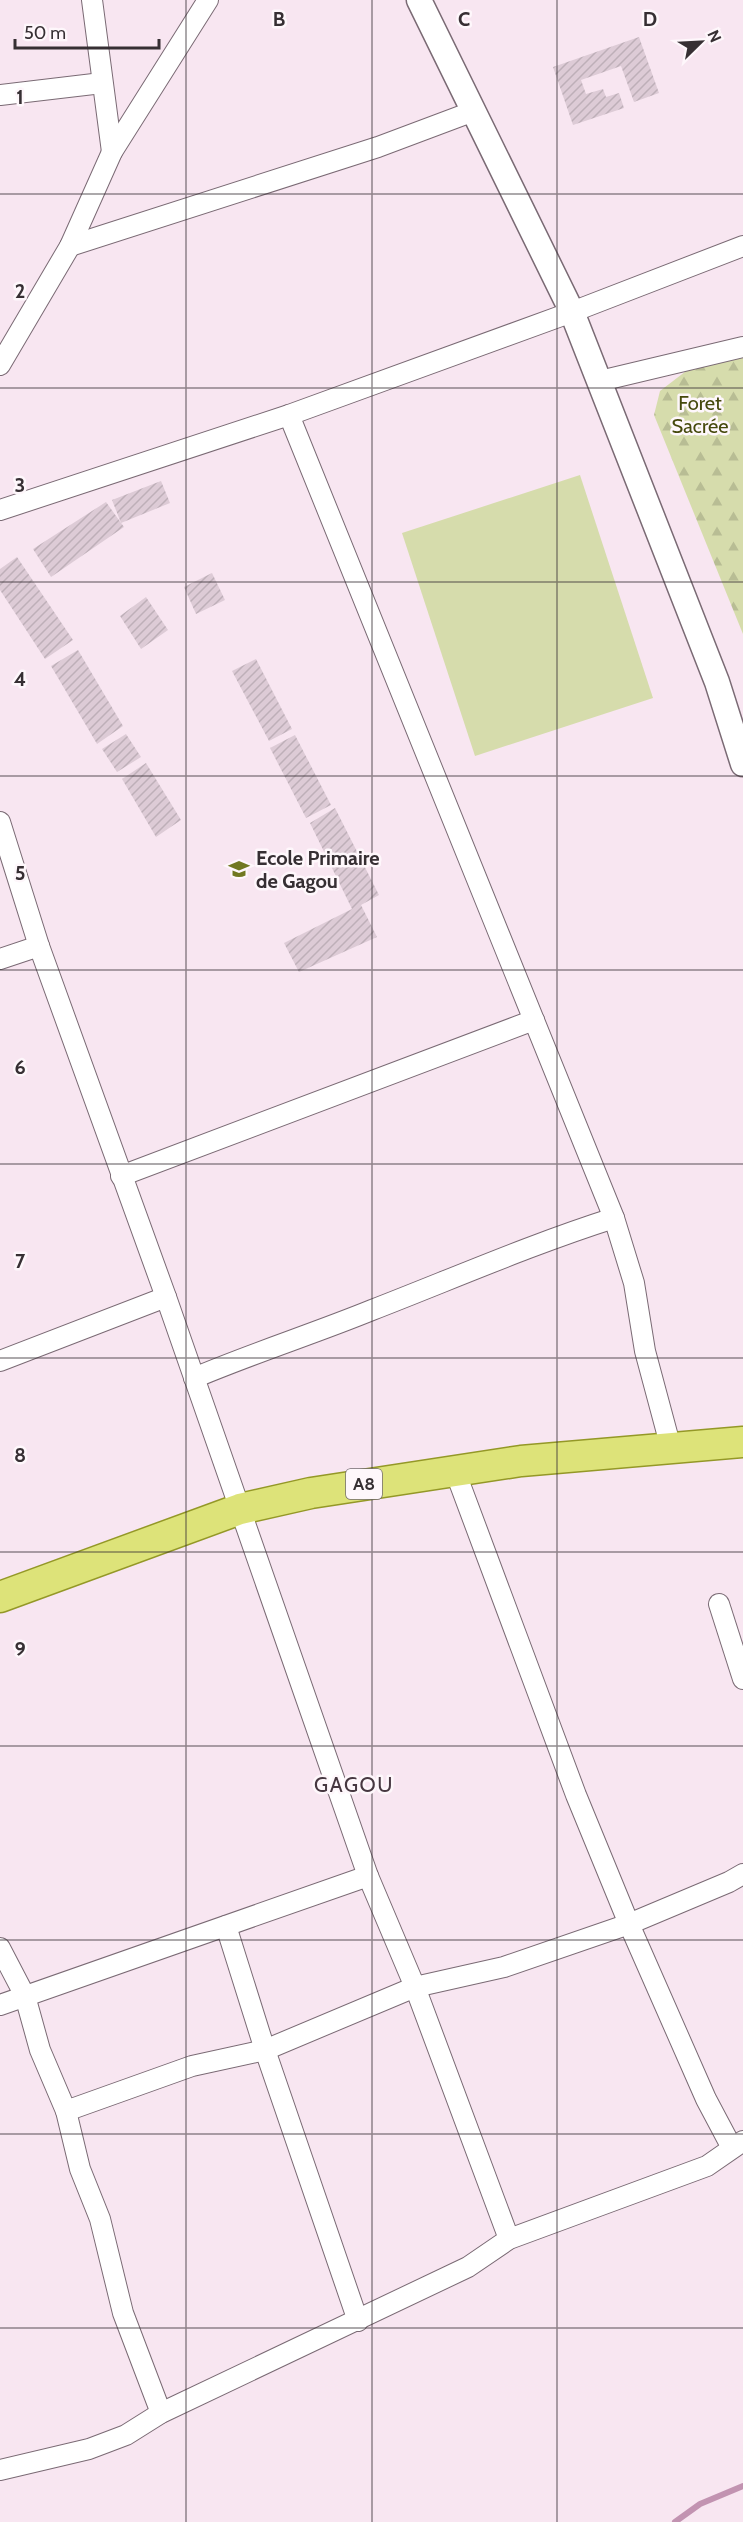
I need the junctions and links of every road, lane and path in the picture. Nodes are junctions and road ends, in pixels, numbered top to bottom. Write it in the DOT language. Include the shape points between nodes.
graph roads {
  1 [pos="92,0"];
  2 [pos="208,0"];
  3 [pos="420,0"];
  4 [pos="102,83"];
  5 [pos="0,95"];
  6 [pos="474,111"];
  7 [pos="112,152"];
  8 [pos="70,246"];
  9 [pos="743,246"];
  10 [pos="572,312"];
  11 [pos="743,347"];
  12 [pos="0,365"];
  13 [pos="600,381"];
  14 [pos="289,415"];
  15 [pos="0,510"];
  16 [pos="743,764"];
  17 [pos="0,822"];
  18 [pos="39,946"];
  19 [pos="0,959"];
  20 [pos="534,1020"];
  21 [pos="121,1176"];
  22 [pos="614,1218"];
  23 [pos="166,1297"];
  24 [pos="0,1361"];
  25 [pos="194,1378"];
  26 [pos="743,1442"];
  27 [pos="671,1448"];
  28 [pos="455,1471"];
  29 [pos="240,1509"];
  30 [pos="0,1597"];
  31 [pos="719,1604"];
  32 [pos="743,1679"];
  33 [pos="743,1874"];
  34 [pos="368,1876"];
  35 [pos="629,1924"];
  36 [pos="226,1926"];
  37 [pos="0,1948"];
  38 [pos="415,1987"];
  39 [pos="25,1996"];
  40 [pos="0,2005"];
  41 [pos="265,2050"];
  42 [pos="66,2111"];
  43 [pos="738,2145"];
  44 [pos="508,2240"];
  45 [pos="358,2321"];
  46 [pos="161,2413"];
  47 [pos="0,2470"];
  1 -- 4 [label="street"];
  2 -- 7 [label="street"];
  3 -- 6 [label="street"];
  4 -- 5 [label="street"];
  4 -- 7 [label="street"];
  6 -- 8 [label="street" via="378,147"];
  6 -- 10 [label="street"];
  7 -- 8 [label="street"];
  8 -- 12 [label="street"];
  9 -- 10 [label="street"];
  10 -- 13 [label="street"];
  10 -- 14 [label="street"];
  11 -- 13 [label="street"];
  13 -- 16 [label="street" via="717,682"];
  14 -- 15 [label="street"];
  14 -- 20 [label="street"];
  17 -- 18 [label="street"];
  18 -- 19 [label="street"];
  18 -- 21 [label="street"];
  20 -- 21 [label="street"];
  20 -- 22 [label="street"];
  21 -- 23 [label="street"];
  22 -- 25 [label="street"];
  22 -- 27 [label="street" via="634,1283 645,1351"];
  23 -- 24 [label="street"];
  23 -- 25 [label="street"];
  25 -- 29 [label="street"];
  26 -- 27 [label="main road, A8"];
  27 -- 28 [label="main road, A8"];
  28 -- 29 [label="main road, A8" via="322,1491"];
  28 -- 35 [label="street" via="576,1795"];
  29 -- 30 [label="main road, A8"];
  29 -- 34 [label="street"];
  31 -- 32 [label="street"];
  33 -- 35 [label="street"];
  34 -- 36 [label="street"];
  34 -- 38 [label="street"];
  35 -- 38 [label="street" via="504,1967"];
  35 -- 43 [label="street" via="706,2099"];
  36 -- 39 [label="street"];
  36 -- 41 [label="street"];
  37 -- 39 [label="street"];
  38 -- 41 [label="street"];
  38 -- 44 [label="street"];
  39 -- 40 [label="street"];
  39 -- 42 [label="street" via="40,2049"];
  41 -- 42 [label="street" via="192,2066"];
  41 -- 45 [label="street"];
  42 -- 46 [label="street" via="80,2169 100,2219 123,2313"];
  43 -- 44 [label="street" via="707,2166"];
  44 -- 45 [label="street" via="468,2267"];
  45 -- 46 [label="street"];
  46 -- 47 [label="street" via="126,2435 89,2449"];
}
